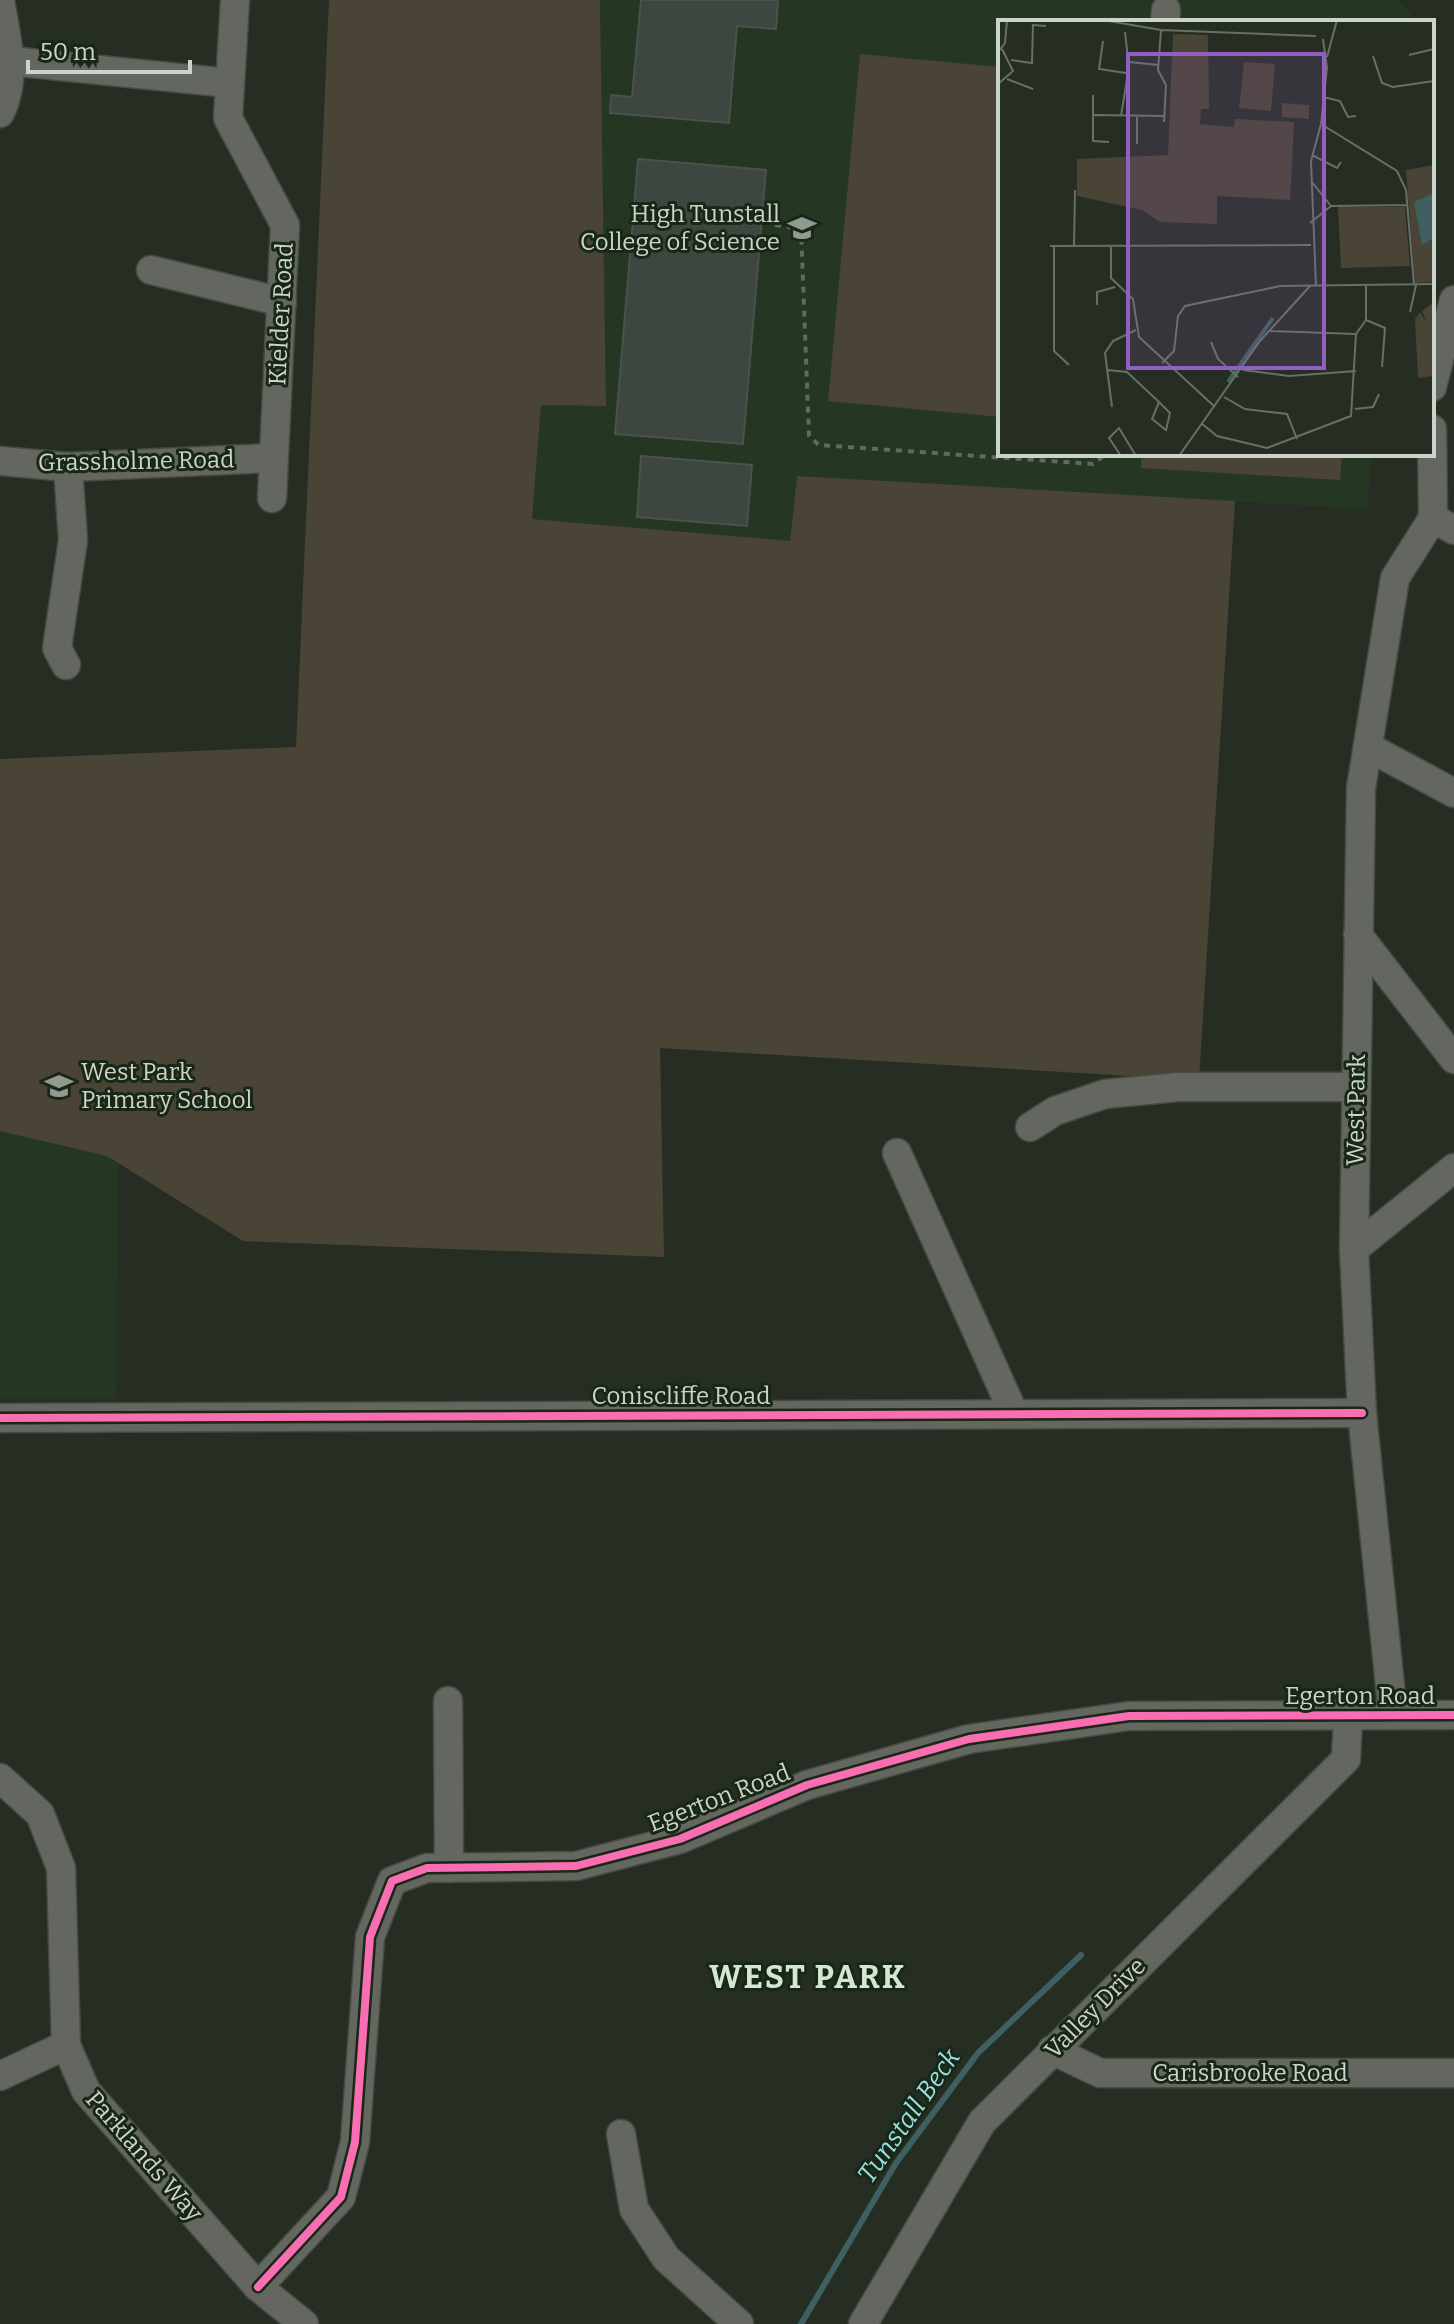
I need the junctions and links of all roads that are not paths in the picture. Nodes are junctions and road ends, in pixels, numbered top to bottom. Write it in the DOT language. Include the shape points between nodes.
graph roads {
  1 [pos="0,0"];
  2 [pos="235,0"];
  3 [pos="10,61"];
  4 [pos="229,83"];
  5 [pos="0,113"];
  6 [pos="151,270"];
  7 [pos="282,302"];
  8 [pos="1453,314"];
  9 [pos="1434,380"];
  10 [pos="1434,445"];
  11 [pos="273,458"];
  12 [pos="0,461"];
  13 [pos="68,467"];
  14 [pos="272,498"];
  15 [pos="1444,524"];
  16 [pos="66,665"];
  17 [pos="1368,747"];
  18 [pos="1454,793"];
  19 [pos="1358,935"];
  20 [pos="1454,1059"];
  21 [pos="1356,1087"];
  22 [pos="1030,1127"];
  23 [pos="897,1153"];
  24 [pos="1454,1168"];
  25 [pos="1354,1249"];
  26 [pos="1362,1413"];
  27 [pos="1014,1414"];
  28 [pos="0,1418"];
  29 [pos="448,1701"];
  30 [pos="1393,1715"];
  31 [pos="1454,1715"];
  32 [pos="1348,1717"];
  33 [pos="0,1778"];
  34 [pos="449,1868"];
  35 [pos="66,2045"];
  36 [pos="1052,2050"];
  37 [pos="1454,2073"];
  38 [pos="0,2076"];
  39 [pos="621,2134"];
  40 [pos="258,2287"];
  41 [pos="304,2324"];
  42 [pos="739,2324"];
  43 [pos="863,2324"];
  1 -- 3 [label="street"];
  2 -- 4 [label="street, Kielder Road"];
  3 -- 4 [label="street"];
  3 -- 5 [label="street" via="9,95"];
  4 -- 7 [label="street, Kielder Road" via="228,118 285,225"];
  6 -- 7 [label="street"];
  7 -- 11 [label="street, Kielder Road"];
  8 -- 9 [label="street"];
  10 -- 15 [label="street"];
  11 -- 13 [label="street, Grassholme Road"];
  11 -- 14 [label="street, Kielder Road"];
  12 -- 13 [label="street, Grassholme Road"];
  13 -- 16 [label="street" via="73,540 57,648"];
  15 -- 17 [label="street, West Park" via="1395,578"];
  17 -- 18 [label="street"];
  17 -- 19 [label="street, West Park" via="1361,788"];
  19 -- 20 [label="street"];
  19 -- 21 [label="street, West Park"];
  21 -- 22 [label="street" via="1178,1087 1105,1094 1055,1111"];
  21 -- 25 [label="street, West Park"];
  23 -- 27 [label="street"];
  24 -- 25 [label="street"];
  25 -- 26 [label="street, West Park"];
  26 -- 27 [label="street, Coniscliffe Road"];
  26 -- 30 [label="street, West Park"];
  27 -- 28 [label="street, Coniscliffe Road"];
  29 -- 34 [label="street"];
  30 -- 31 [label="street, Egerton Road"];
  30 -- 32 [label="street, Egerton Road"];
  32 -- 34 [label="street, Egerton Road" via="1129,1716 969,1739 807,1785 680,1839 576,1866"];
  32 -- 36 [label="street, Valley Drive" via="1346,1759"];
  33 -- 35 [label="street, Parklands Way" via="40,1814 61,1868"];
  34 -- 40 [label="street, Egerton Road" via="427,1868 392,1881 370,1937 355,2142 341,2197"];
  35 -- 38 [label="street"];
  35 -- 40 [label="street, Parklands Way" via="86,2091"];
  36 -- 37 [label="street, Carisbrooke Road" via="1100,2073"];
  36 -- 43 [label="street, Valley Drive" via="982,2122"];
  39 -- 42 [label="street" via="634,2209 666,2258"];
  40 -- 41 [label="street, Parklands Way"];
}
